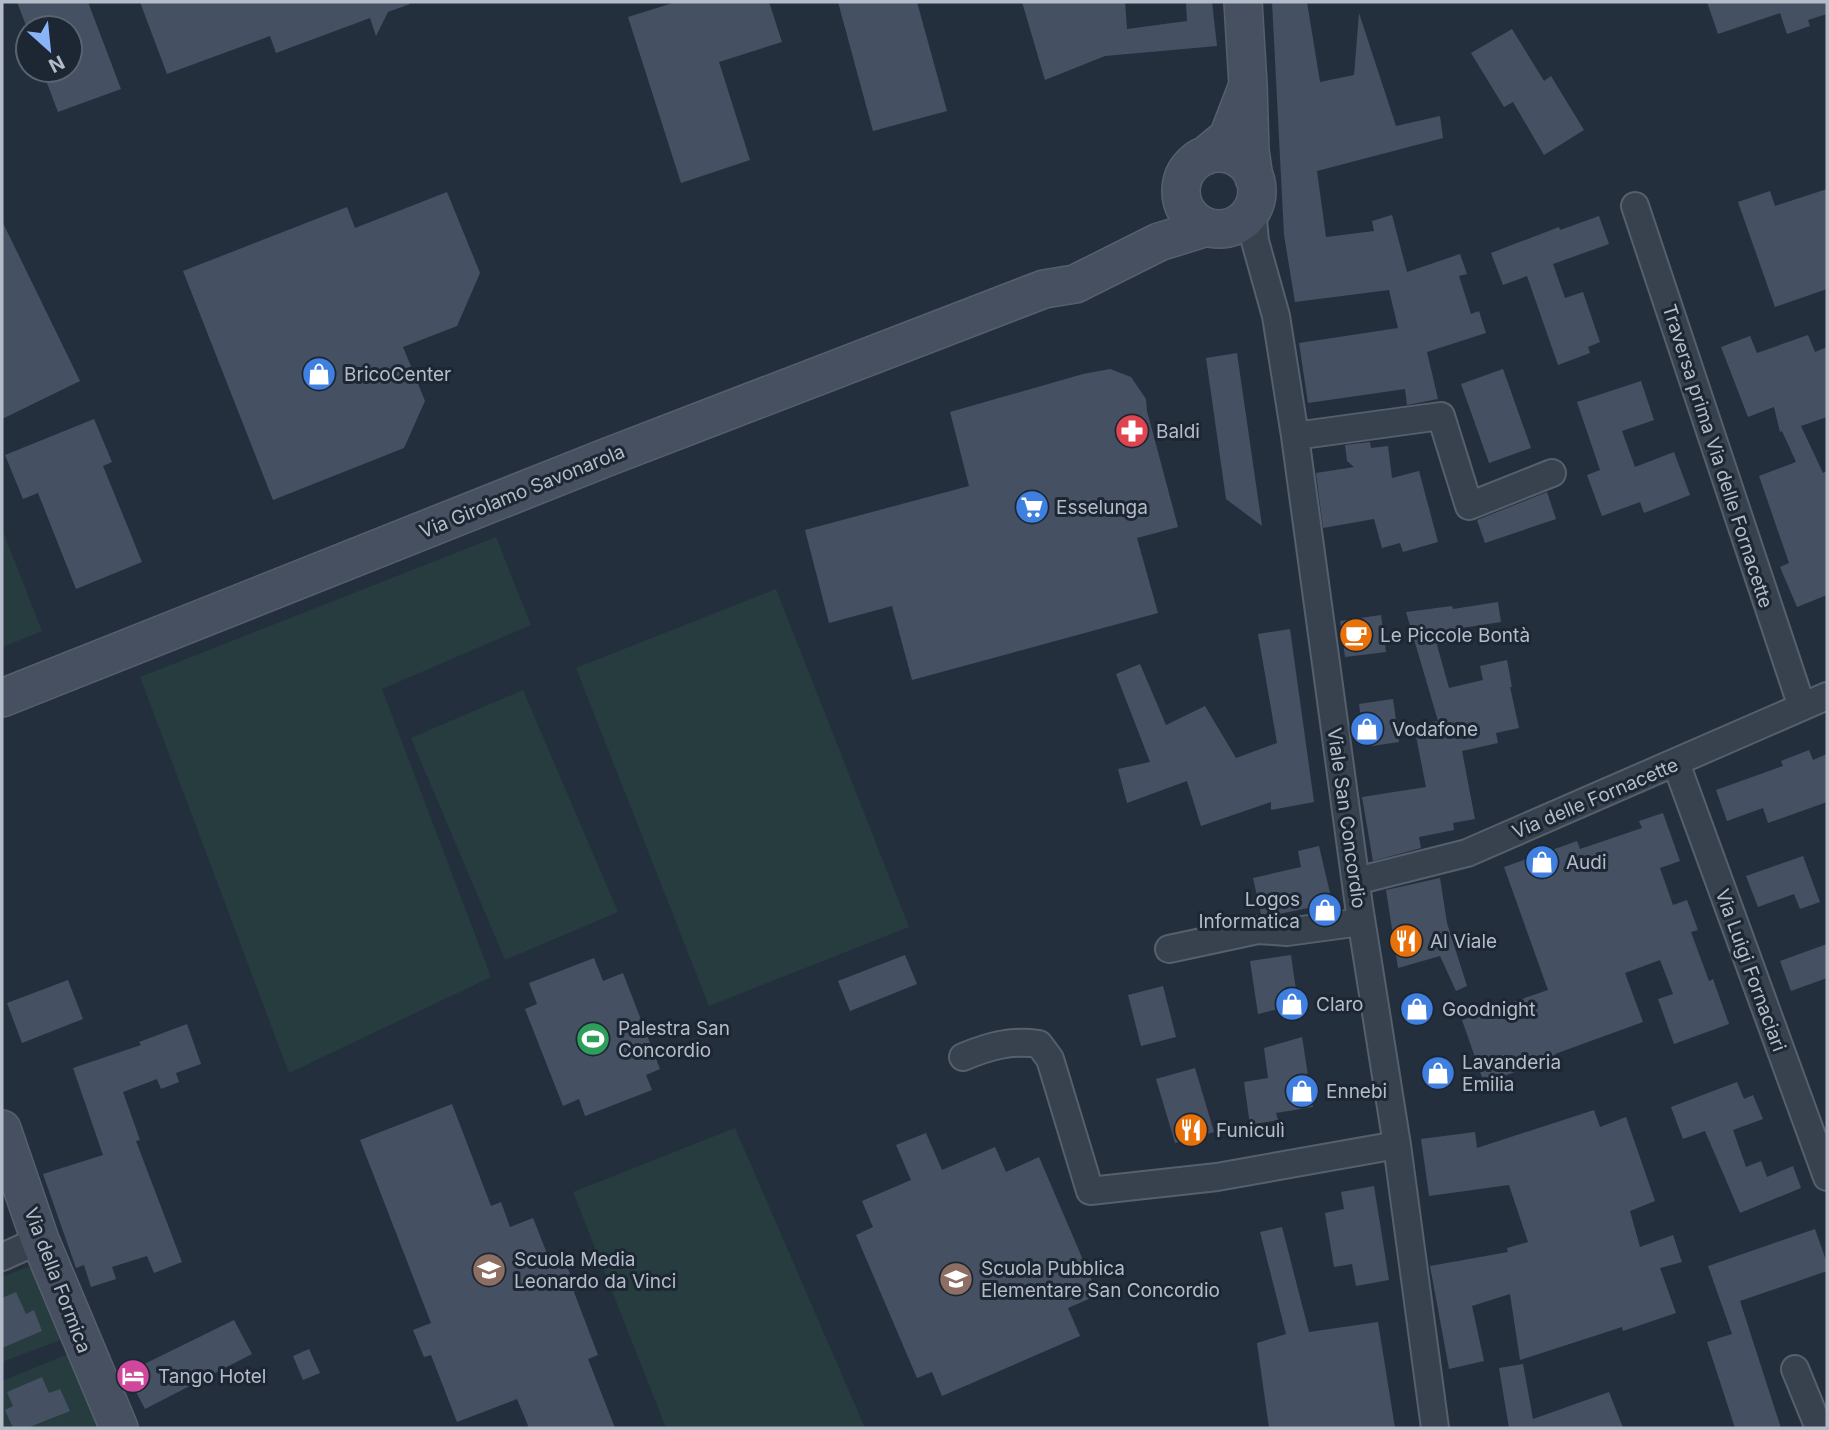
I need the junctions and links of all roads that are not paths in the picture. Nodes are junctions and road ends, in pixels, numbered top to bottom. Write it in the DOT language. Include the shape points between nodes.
graph roads {
  1 [pos="1243,2"];
  2 [pos="1248,85"];
  3 [pos="1205,156"];
  4 [pos="1253,194"];
  5 [pos="1182,201"];
  6 [pos="1635,206"];
  7 [pos="1207,227"];
  8 [pos="1044,289"];
  9 [pos="1295,436"];
  10 [pos="1552,473"];
  11 [pos="1827,696"];
  12 [pos="2,698"];
  13 [pos="1802,707"];
  14 [pos="1676,763"];
  15 [pos="1356,881"];
  16 [pos="1361,922"];
  17 [pos="1168,949"];
  18 [pos="964,1057"];
  19 [pos="2,1129"];
  20 [pos="1397,1145"];
  21 [pos="1827,1177"];
  22 [pos="40,1240"];
  23 [pos="2,1257"];
  24 [pos="1795,1369"];
  25 [pos="119,1428"];
  26 [pos="1435,1428"];
  27 [pos="1819,1428"];
  1 -- 2 [label="street, Viale San Concordio"];
  2 -- 3 [label="street, Viale San Concordio" via="1228,137"];
  2 -- 4 [label="street, Viale San Concordio"];
  3 -- 4 [label="street" via="1232,155 1249,168"];
  3 -- 5 [label="street, Viale San Concordio" via="1185,174"];
  4 -- 7 [label="street" via="1246,218 1228,228"];
  4 -- 9 [label="street, Viale San Concordio" via="1255,241 1276,316"];
  5 -- 7 [label="street" via="1187,212"];
  5 -- 8 [label="street, Via Girolamo Savonarola" via="1151,227"];
  6 -- 13 [label="street, Traversa prima Via delle Fornacette"];
  7 -- 8 [label="street, Via Girolamo Savonarola" via="1159,242 1075,284"];
  8 -- 12 [label="street, Via Girolamo Savonarola"];
  9 -- 10 [label="street" via="1441,415 1469,506"];
  9 -- 15 [label="street, Viale San Concordio"];
  11 -- 13 [label="street, Via delle Fornacette"];
  13 -- 14 [label="street, Via delle Fornacette"];
  14 -- 15 [label="street, Via delle Fornacette" via="1466,853"];
  14 -- 21 [label="street, Via Luigi Fornaciari"];
  15 -- 16 [label="street, Viale San Concordio"];
  16 -- 17 [label="street" via="1287,932 1258,930"];
  16 -- 20 [label="street, Viale San Concordio"];
  18 -- 20 [label="street" via="1018,1041 1038,1044 1050,1059 1090,1191 1217,1177"];
  19 -- 22 [label="street, Via della Formica"];
  20 -- 26 [label="street, Viale San Concordio"];
  22 -- 23 [label="street"];
  22 -- 25 [label="street, Via della Formica"];
  24 -- 27 [label="street"];
}
